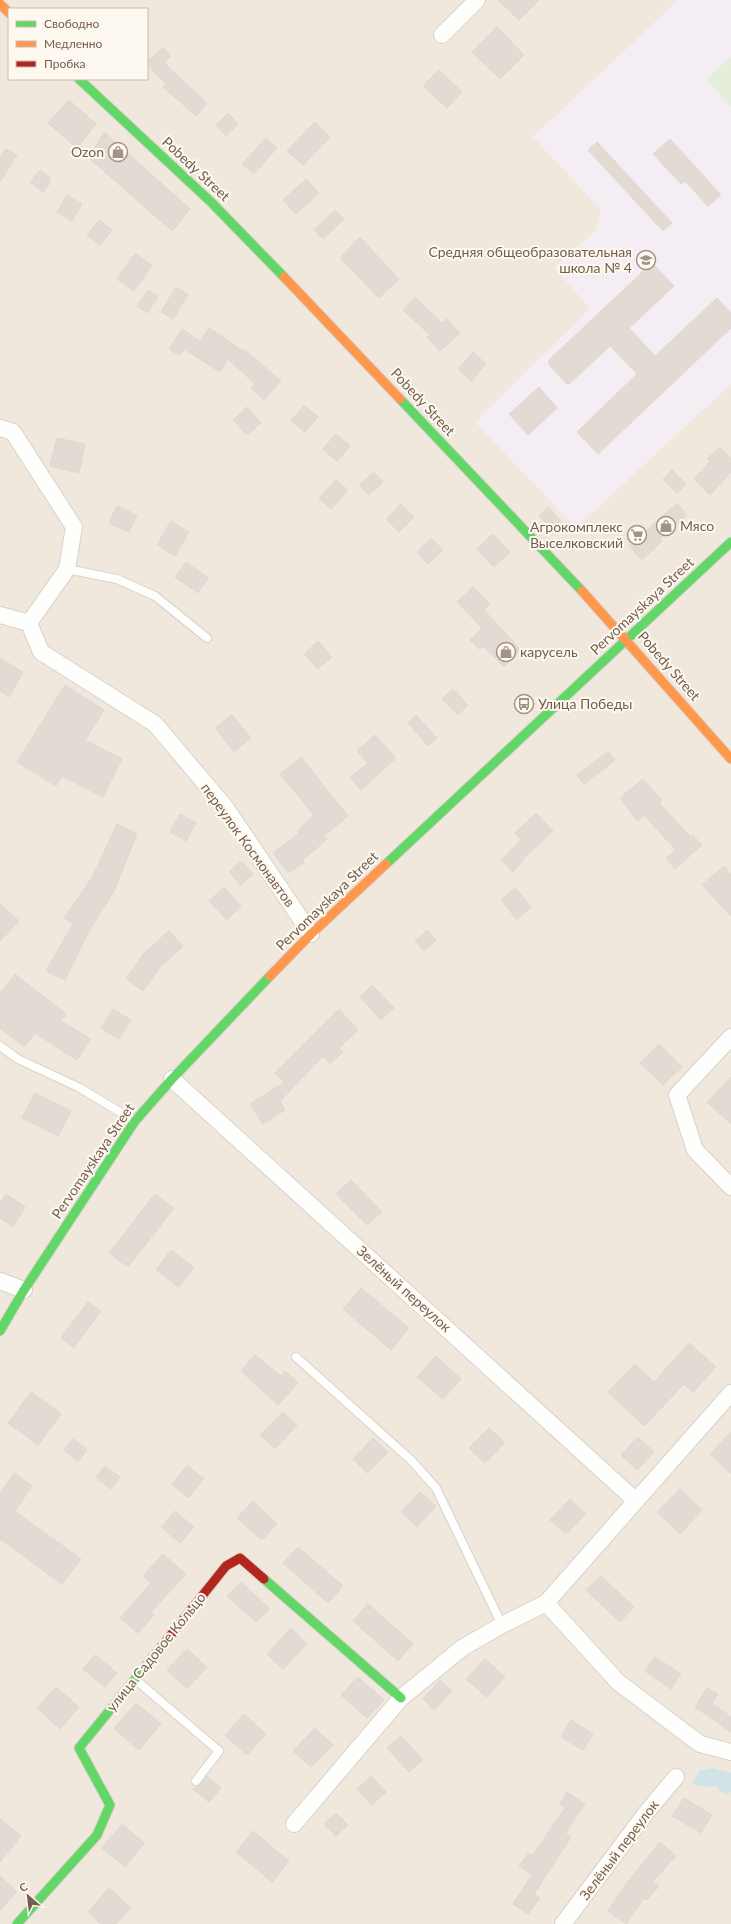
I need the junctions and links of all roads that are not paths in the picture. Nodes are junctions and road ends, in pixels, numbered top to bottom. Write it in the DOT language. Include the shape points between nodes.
graph roads {
  1 [pos="477,0"];
  2 [pos="0,4"];
  3 [pos="8,12"];
  4 [pos="442,35"];
  5 [pos="81,80"];
  6 [pos="0,428"];
  7 [pos="731,542"];
  8 [pos="67,569"];
  9 [pos="0,616"];
  10 [pos="29,623"];
  11 [pos="207,638"];
  12 [pos="627,639"];
  13 [pos="731,759"];
  14 [pos="311,934"];
  15 [pos="731,1037"];
  16 [pos="0,1046"];
  17 [pos="172,1078"];
  18 [pos="135,1120"];
  19 [pos="731,1187"];
  20 [pos="0,1280"];
  21 [pos="24,1290"];
  22 [pos="0,1331"];
  23 [pos="296,1357"];
  24 [pos="731,1393"];
  25 [pos="635,1500"];
  26 [pos="546,1603"];
  27 [pos="502,1625"];
  28 [pos="135,1679"];
  29 [pos="401,1698"];
  30 [pos="731,1752"];
  31 [pos="676,1777"];
  32 [pos="196,1781"];
  33 [pos="294,1824"];
  34 [pos="17,1924"];
  35 [pos="563,1924"];
  1 -- 4 [label="street"];
  2 -- 3 [label="street"];
  5 -- 12 [label="street, Pobedy Street" via="211,202 349,343"];
  6 -- 8 [label="street" via="13,432 74,527"];
  7 -- 12 [label="street, Pervomayskaya Street"];
  8 -- 10 [label="street"];
  8 -- 11 [label="lane" via="117,579 155,596"];
  9 -- 10 [label="street"];
  10 -- 14 [label="street, переулок Космонавтов" via="41,652 156,724 226,808"];
  12 -- 13 [label="street, Pobedy Street"];
  12 -- 14 [label="street, Pervomayskaya Street"];
  14 -- 17 [label="street, Pervomayskaya Street"];
  15 -- 19 [label="street" via="677,1095 695,1150"];
  16 -- 18 [label="lane" via="18,1059 78,1087"];
  17 -- 18 [label="street, Pervomayskaya Street"];
  17 -- 25 [label="street, Зелёный переулок"];
  18 -- 21 [label="street, Pervomayskaya Street"];
  20 -- 21 [label="street"];
  21 -- 22 [label="street, Pervomayskaya Street"];
  23 -- 27 [label="lane" via="410,1460 436,1488"];
  24 -- 25 [label="street"];
  25 -- 26 [label="street"];
  26 -- 27 [label="street"];
  26 -- 30 [label="street" via="618,1682 696,1749"];
  27 -- 29 [label="street" via="462,1648"];
  28 -- 29 [label="street, улица Садовое Кольцо" via="226,1566 240,1558"];
  28 -- 32 [label="lane" via="219,1751"];
  28 -- 34 [label="street, улица Садовое Кольцо" via="79,1748 110,1806 97,1835"];
  29 -- 33 [label="street"];
  31 -- 35 [label="street, Зелёный переулок"];
}
